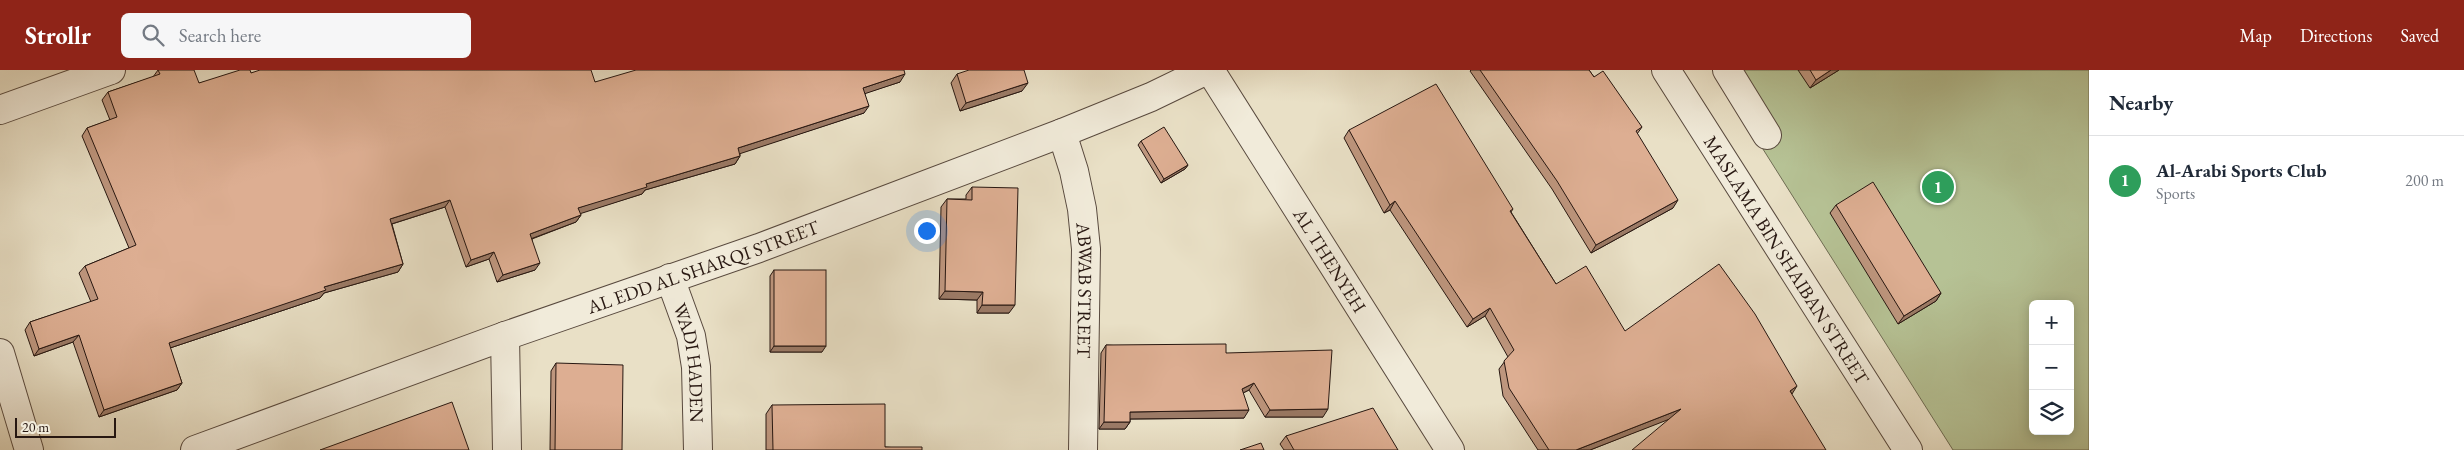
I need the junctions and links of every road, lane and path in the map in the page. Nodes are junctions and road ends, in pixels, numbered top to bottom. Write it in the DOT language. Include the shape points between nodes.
graph roads {
  1 [pos="111,70"];
  2 [pos="1209,70"];
  3 [pos="1666,70"];
  4 [pos="1726,70"];
  5 [pos="0,110"];
  6 [pos="1062,133"];
  7 [pos="1767,135"];
  8 [pos="670,278"];
  9 [pos="505,336"];
  10 [pos="0,353"];
  11 [pos="29,450"];
  12 [pos="194,450"];
  13 [pos="506,450"];
  14 [pos="698,450"];
  15 [pos="1083,450"];
  16 [pos="1450,450"];
  17 [pos="1908,450"];
  1 -- 5 [label="street"];
  2 -- 6 [label="street, AL EDD AL SHARQI STREET"];
  2 -- 16 [label="street, AL THENYEH"];
  3 -- 17 [label="street, MASLAMA BIN SHAIBAN STREET"];
  4 -- 7 [label="street"];
  6 -- 8 [label="street, AL EDD AL SHARQI STREET" via="759,248"];
  6 -- 15 [label="street, ABWAB STREET" via="1074,170 1086,249"];
  8 -- 9 [label="street, AL EDD AL SHARQI STREET"];
  8 -- 14 [label="street, WADI HADEN" via="691,336 696,367"];
  9 -- 12 [label="street, AL EDD AL SHARQI STREET"];
  9 -- 13 [label="street"];
  10 -- 11 [label="street"];
}
